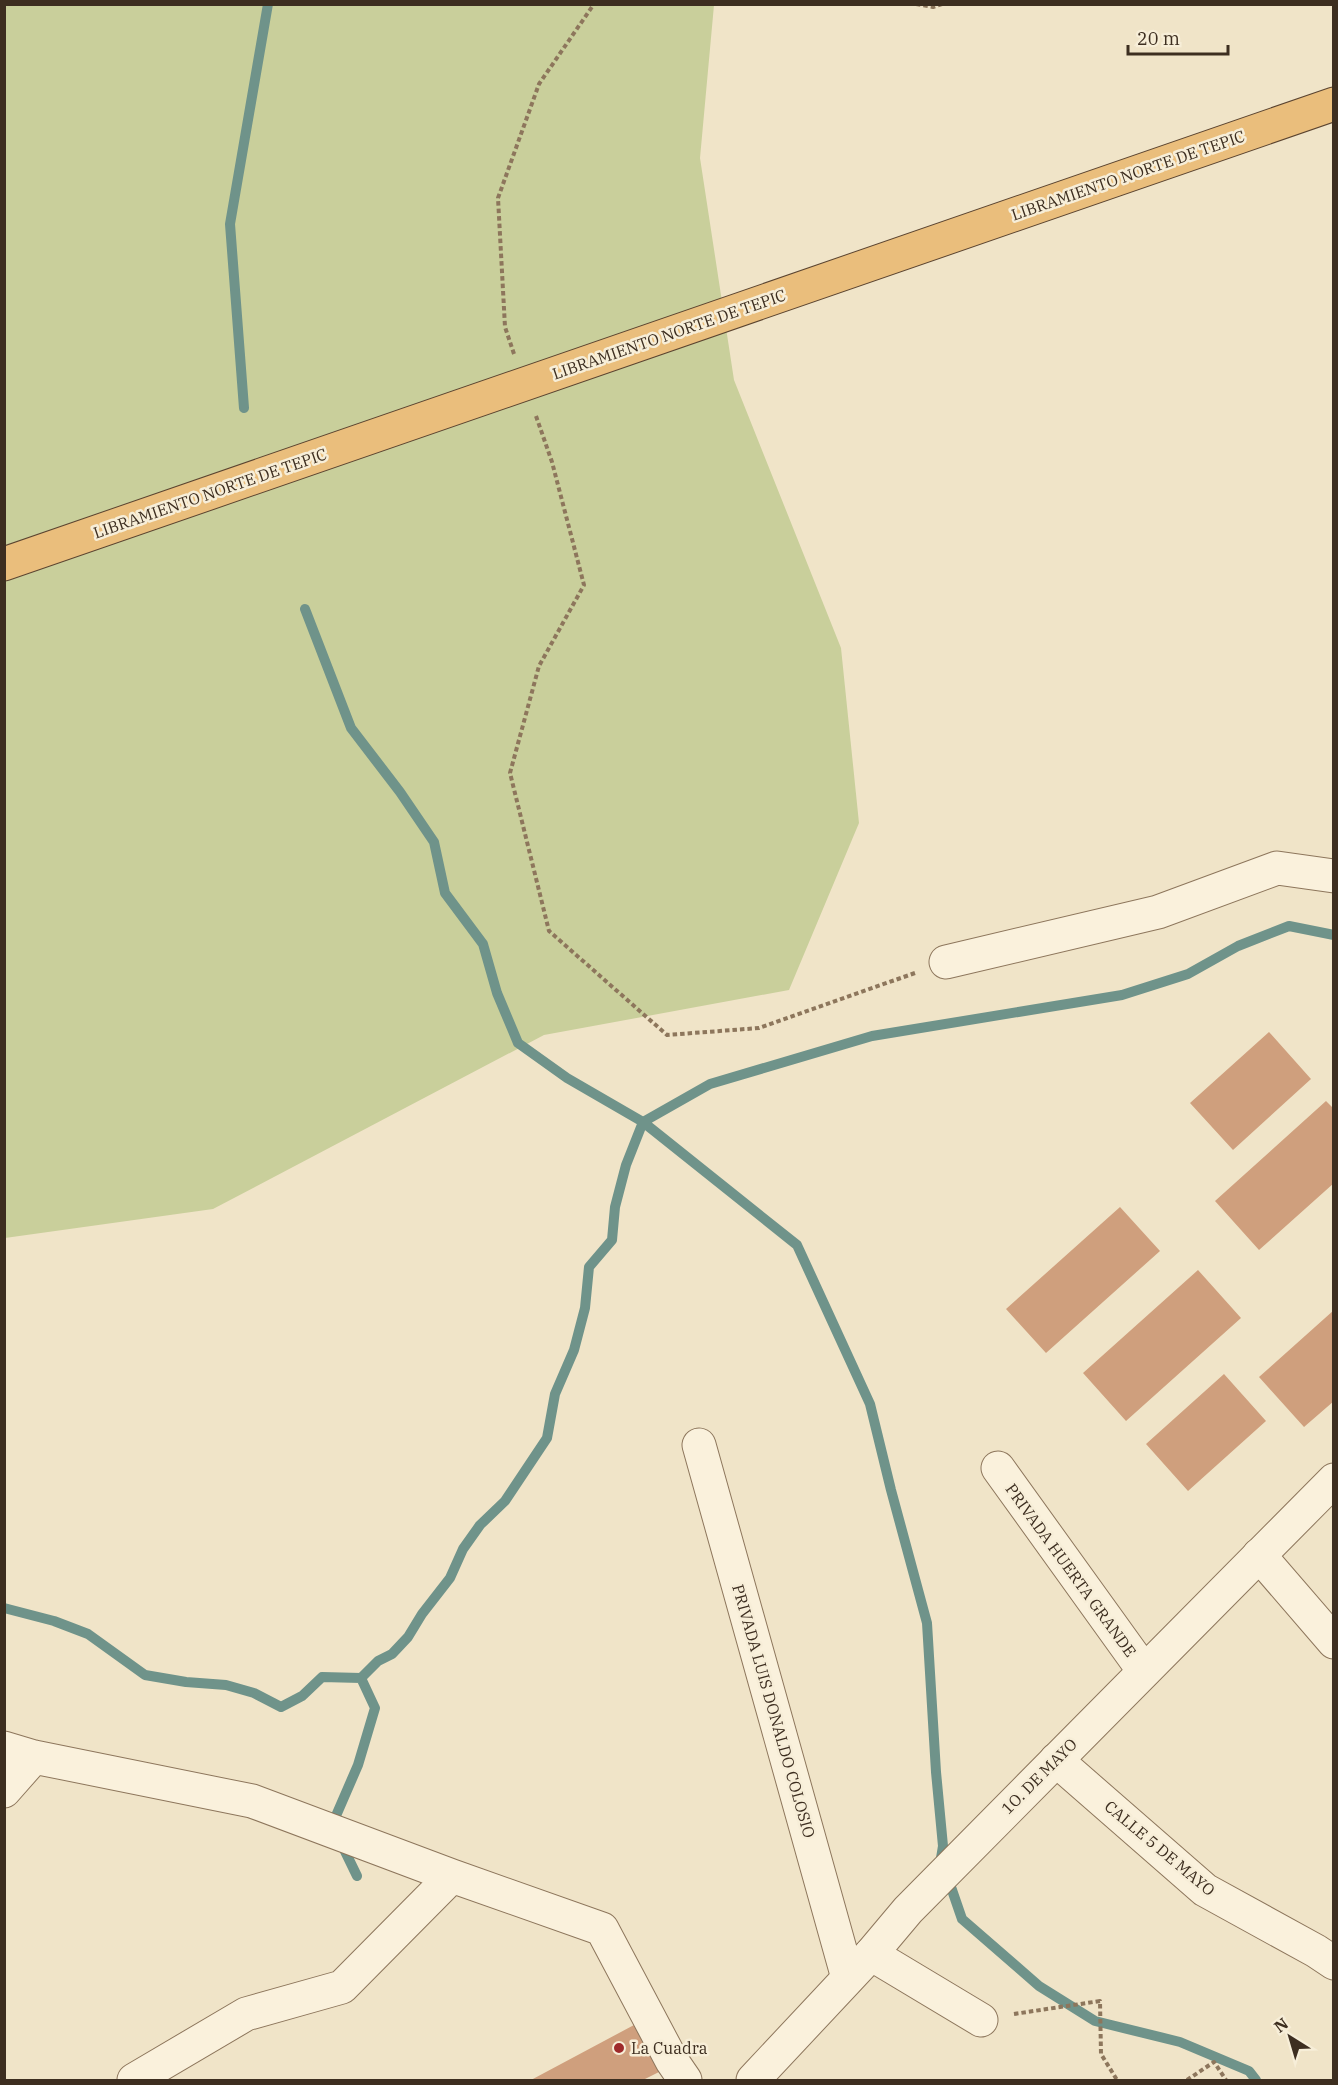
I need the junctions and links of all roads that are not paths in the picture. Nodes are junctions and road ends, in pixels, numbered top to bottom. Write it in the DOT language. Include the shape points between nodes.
graph roads {
  1 [pos="1334,104"];
  2 [pos="4,564"];
  3 [pos="1334,876"];
  4 [pos="946,962"];
  5 [pos="699,1445"];
  6 [pos="998,1468"];
  7 [pos="1334,1480"];
  8 [pos="1259,1555"];
  9 [pos="1334,1642"];
  10 [pos="1144,1671"];
  11 [pos="20,1752"];
  12 [pos="1056,1760"];
  13 [pos="4,1791"];
  14 [pos="452,1876"];
  15 [pos="871,1954"];
  16 [pos="1334,1963"];
  17 [pos="848,1978"];
  18 [pos="981,2020"];
  19 [pos="134,2080"];
  20 [pos="685,2080"];
  21 [pos="754,2080"];
  1 -- 2 [label="highway, LIBRAMIENTO NORTE DE TEPIC"];
  3 -- 4 [label="street" via="1277,868 1158,912"];
  5 -- 17 [label="street, PRIVADA LUIS DONALDO COLOSIO"];
  6 -- 10 [label="street, PRIVADA HUERTA GRANDE"];
  7 -- 8 [label="street, 1O. DE MAYO"];
  8 -- 9 [label="street"];
  8 -- 10 [label="street, 1O. DE MAYO"];
  10 -- 12 [label="street, 1O. DE MAYO"];
  11 -- 13 [label="street"];
  11 -- 14 [label="street" via="252,1801"];
  12 -- 15 [label="street, 1O. DE MAYO" via="905,1913"];
  12 -- 16 [label="street, CALLE 5 DE MAYO" via="1205,1890"];
  14 -- 19 [label="street" via="342,1987 246,2014"];
  14 -- 20 [label="street" via="602,1929"];
  15 -- 17 [label="street, 1O. DE MAYO"];
  15 -- 18 [label="street"];
  17 -- 21 [label="street, 1O. DE MAYO"];
}
